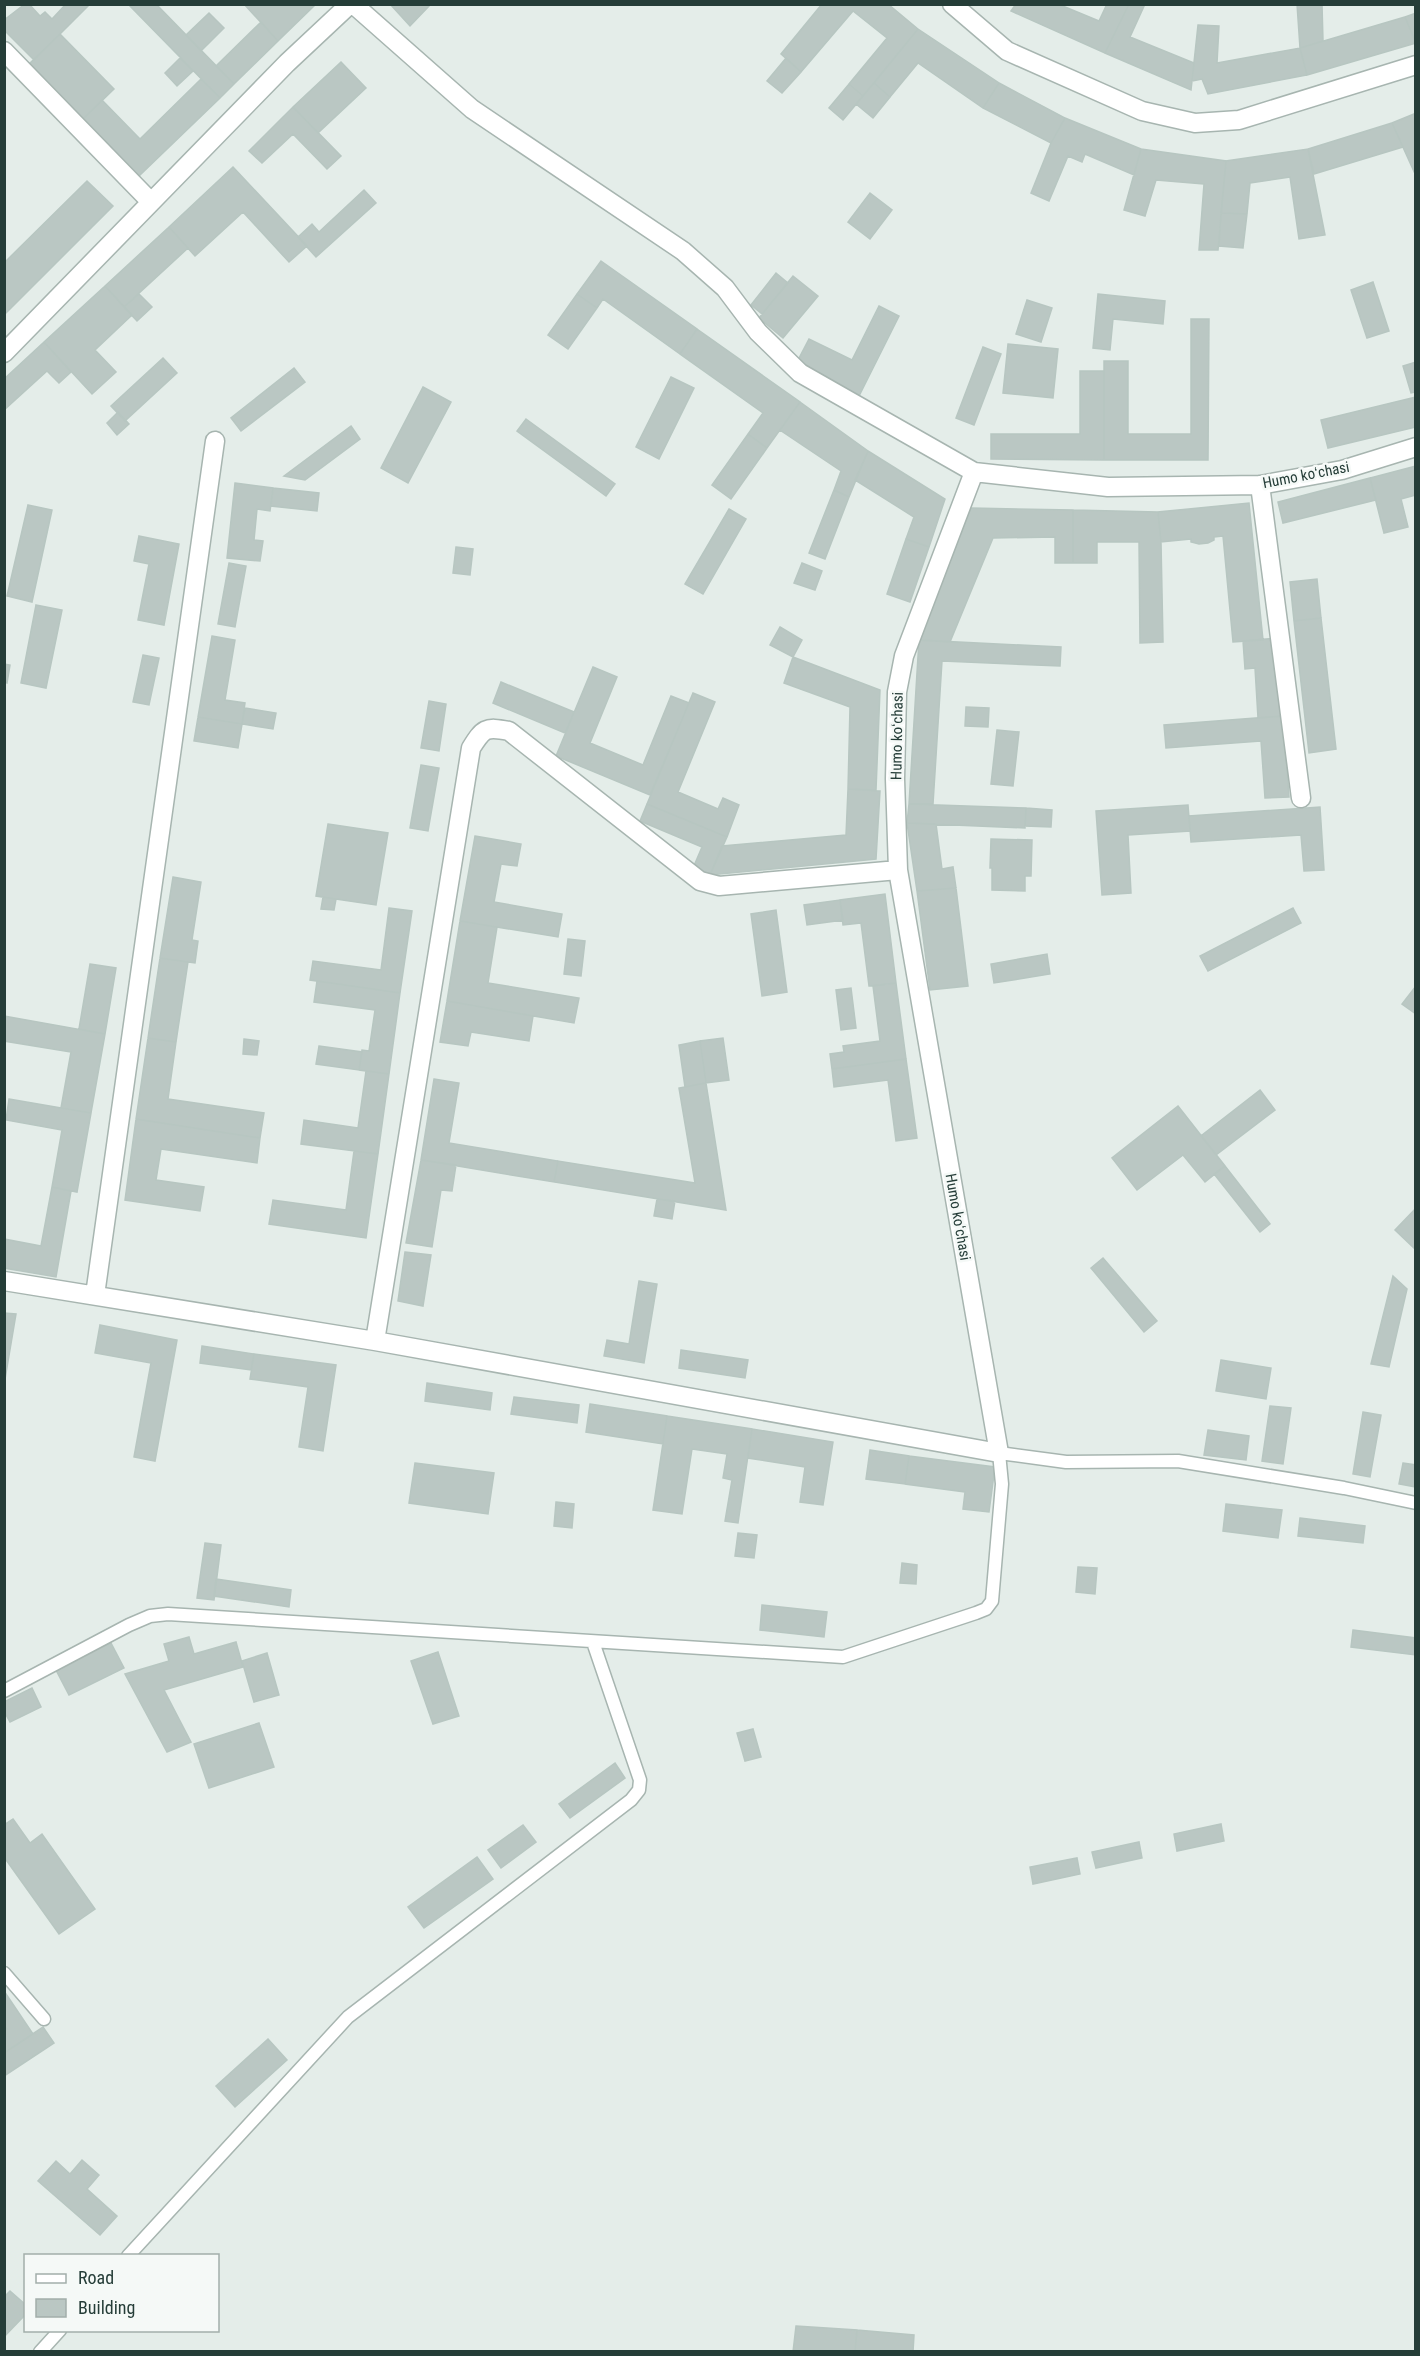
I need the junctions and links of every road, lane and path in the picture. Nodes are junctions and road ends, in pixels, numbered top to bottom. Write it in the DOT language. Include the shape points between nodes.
graph roads {
  1 [pos="352,4"];
  2 [pos="952,4"];
  3 [pos="4,51"];
  4 [pos="1416,64"];
  5 [pos="151,202"];
  6 [pos="4,352"];
  7 [pos="215,441"];
  8 [pos="1416,447"];
  9 [pos="974,472"];
  10 [pos="1260,484"];
  11 [pos="1300,798"];
  12 [pos="898,870"];
  13 [pos="4,1281"];
  14 [pos="95,1295"];
  15 [pos="375,1341"];
  16 [pos="999,1453"];
  17 [pos="1416,1503"];
  18 [pos="593,1642"];
  19 [pos="4,1691"];
  20 [pos="4,1973"];
  21 [pos="44,2019"];
  22 [pos="130,2254"];
  23 [pos="59,2332"];
  24 [pos="40,2352"];
  1 -- 5 [label="street" via="287,63"];
  1 -- 9 [label="street" via="472,110 683,251 725,288 758,332 801,374"];
  2 -- 4 [label="street" via="1007,51 1142,111 1195,123 1239,120"];
  3 -- 5 [label="street"];
  5 -- 6 [label="street"];
  7 -- 14 [label="street"];
  8 -- 10 [label="street, Humo koʻchasi" via="1342,470"];
  9 -- 10 [label="street, Humo koʻchasi" via="1108,487"];
  9 -- 12 [label="street, Humo koʻchasi" via="904,656 897,692"];
  10 -- 11 [label="street"];
  12 -- 15 [label="street" via="719,886 700,881 509,731 492,727 481,731 471,748"];
  12 -- 16 [label="street, Humo koʻchasi"];
  13 -- 14 [label="street"];
  14 -- 15 [label="street"];
  15 -- 16 [label="street"];
  16 -- 17 [label="lane" via="1066,1462 1178,1461"];
  16 -- 18 [label="lane" via="1002,1484 995,1589 986,1609 843,1657"];
  18 -- 19 [label="lane" via="168,1614 129,1625"];
  18 -- 22 [label="lane" via="640,1780 639,1790 348,2016"];
  20 -- 21 [label="lane"];
  23 -- 24 [label="lane"];
}
